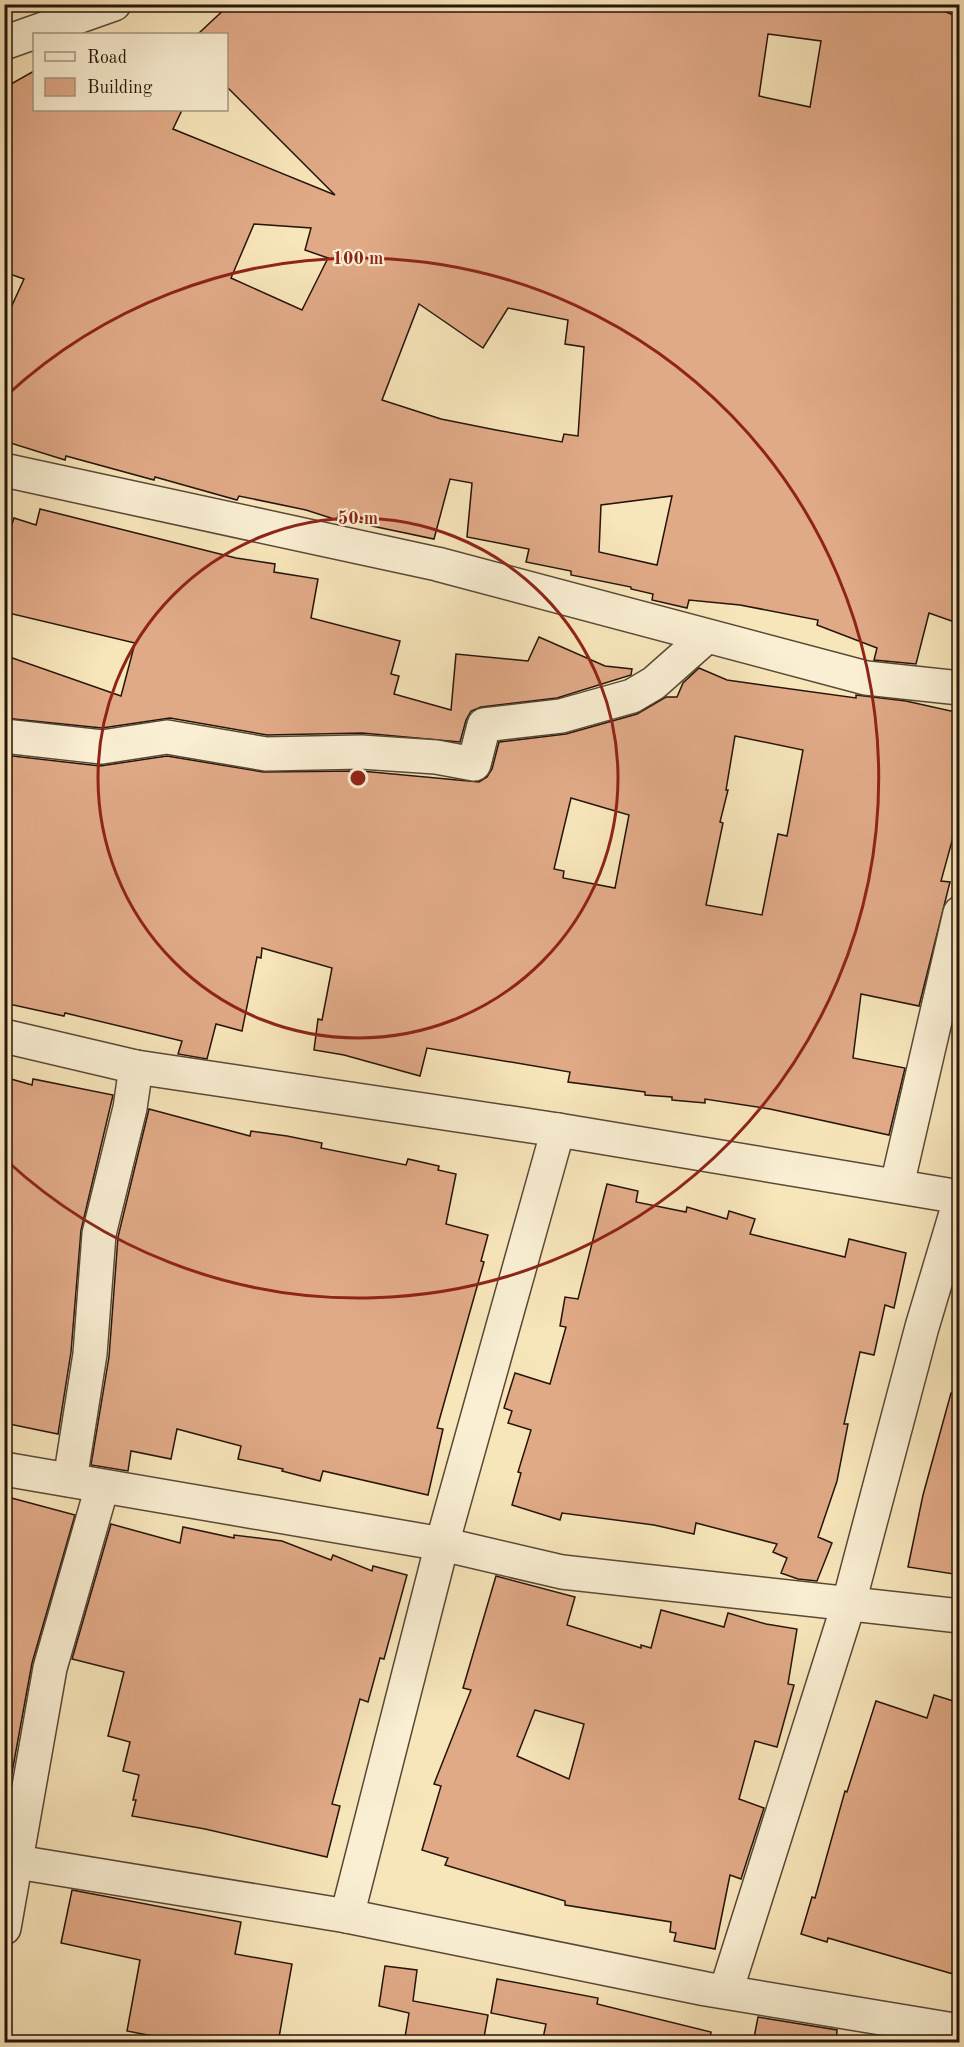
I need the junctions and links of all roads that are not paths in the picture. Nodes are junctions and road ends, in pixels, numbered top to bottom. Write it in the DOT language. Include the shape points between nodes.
graph roads {
  1 [pos="114,4"];
  2 [pos="4,43"];
  3 [pos="4,470"];
  4 [pos="706,637"];
  5 [pos="960,688"];
  6 [pos="4,736"];
  7 [pos="960,913"];
  8 [pos="4,1036"];
  9 [pos="136,1067"];
  10 [pos="558,1130"];
  11 [pos="897,1185"];
  12 [pos="960,1198"];
  13 [pos="4,1469"];
  14 [pos="70,1480"];
  15 [pos="102,1487"];
  16 [pos="442,1544"];
  17 [pos="848,1605"];
  18 [pos="960,1616"];
  19 [pos="17,1862"];
  20 [pos="347,1916"];
  21 [pos="4,1928"];
  22 [pos="726,1991"];
  23 [pos="960,2031"];
  1 -- 2 [label="street"];
  3 -- 4 [label="street" via="437,564"];
  4 -- 5 [label="street" via="866,678"];
  4 -- 6 [label="street" via="654,683 632,696 561,716 484,725 474,764 361,752 266,754 167,737 102,747"];
  7 -- 11 [label="street"];
  8 -- 9 [label="street"];
  9 -- 10 [label="street"];
  9 -- 14 [label="street" via="130,1108 99,1234 90,1354"];
  10 -- 11 [label="street"];
  10 -- 16 [label="street"];
  11 -- 12 [label="street"];
  12 -- 17 [label="street"];
  13 -- 14 [label="street"];
  14 -- 15 [label="street"];
  15 -- 16 [label="street"];
  15 -- 19 [label="street" via="50,1668"];
  16 -- 17 [label="street" via="562,1572"];
  16 -- 20 [label="street"];
  17 -- 18 [label="street"];
  17 -- 22 [label="street"];
  19 -- 20 [label="street"];
  19 -- 21 [label="street"];
  20 -- 22 [label="street"];
  22 -- 23 [label="street"];
}
